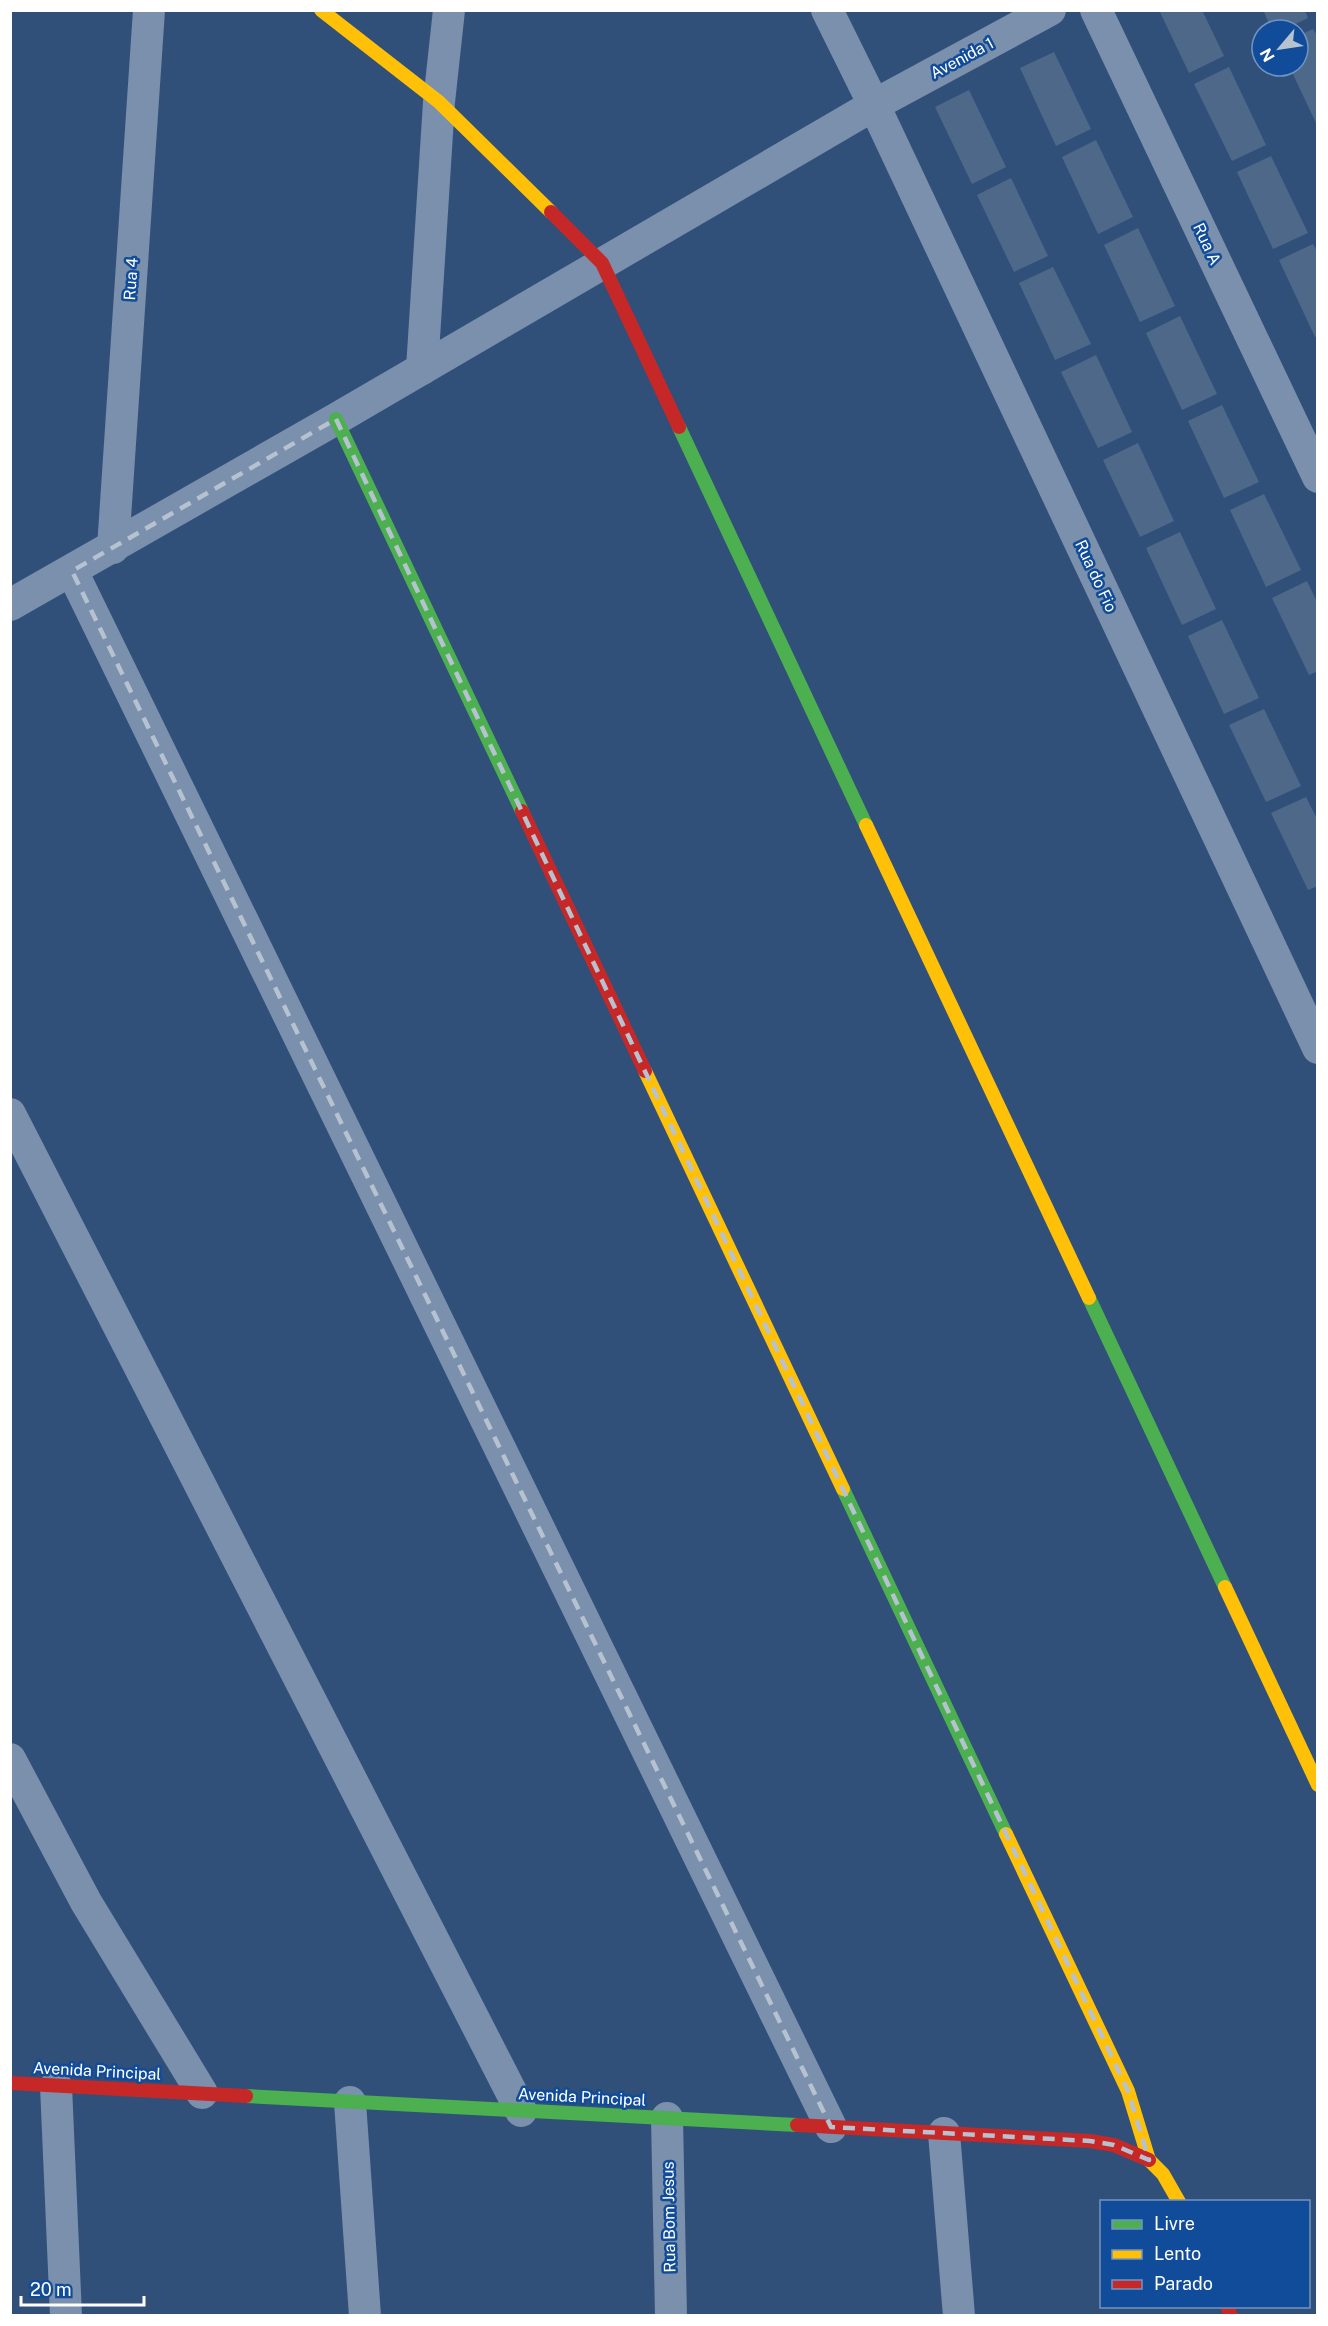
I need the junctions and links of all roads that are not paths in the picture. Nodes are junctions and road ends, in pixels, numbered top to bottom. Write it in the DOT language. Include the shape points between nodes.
graph roads {
  1 [pos="149,10"];
  2 [pos="321,10"];
  3 [pos="448,10"];
  4 [pos="827,10"];
  5 [pos="1050,10"];
  6 [pos="1096,10"];
  7 [pos="439,102"];
  8 [pos="874,105"];
  9 [pos="602,263"];
  10 [pos="422,369"];
  11 [pos="336,419"];
  12 [pos="1317,477"];
  13 [pos="113,548"];
  14 [pos="72,571"];
  15 [pos="10,605"];
  16 [pos="1317,1048"];
  17 [pos="10,1114"];
  18 [pos="10,1759"];
  19 [pos="1317,1785"];
  20 [pos="10,2083"];
  21 [pos="56,2086"];
  22 [pos="202,2094"];
  23 [pos="350,2102"];
  24 [pos="521,2110"];
  25 [pos="667,2118"];
  26 [pos="831,2127"];
  27 [pos="944,2133"];
  28 [pos="1149,2160"];
  29 [pos="1178,2200"];
  30 [pos="66,2316"];
  31 [pos="365,2316"];
  32 [pos="671,2316"];
  33 [pos="959,2316"];
  1 -- 13 [label="street, Rua 4"];
  2 -- 7 [label="street"];
  3 -- 7 [label="street"];
  4 -- 8 [label="street, Rua do Fio"];
  5 -- 8 [label="street, Avenida 1"];
  6 -- 12 [label="street, Rua A"];
  7 -- 9 [label="street"];
  7 -- 10 [label="street"];
  8 -- 9 [label="street, Avenida 1"];
  8 -- 16 [label="street, Rua do Fio"];
  9 -- 10 [label="street, Avenida 1"];
  9 -- 19 [label="street"];
  10 -- 11 [label="street, Avenida 1"];
  11 -- 13 [label="street, Avenida 1"];
  11 -- 28 [label="street" via="1128,2091"];
  13 -- 14 [label="street, Avenida 1"];
  14 -- 15 [label="street, Avenida 1"];
  14 -- 26 [label="street"];
  17 -- 24 [label="street"];
  18 -- 22 [label="street" via="86,1902"];
  20 -- 21 [label="street, Avenida Principal"];
  21 -- 22 [label="street, Avenida Principal"];
  21 -- 30 [label="street"];
  22 -- 23 [label="street, Avenida Principal"];
  23 -- 24 [label="street, Avenida Principal"];
  23 -- 31 [label="street"];
  24 -- 25 [label="street, Avenida Principal"];
  25 -- 26 [label="street, Avenida Principal"];
  25 -- 32 [label="street, Rua Bom Jesus"];
  26 -- 27 [label="street, Avenida Principal"];
  27 -- 28 [label="street, Avenida Principal" via="1090,2141 1114,2145"];
  27 -- 33 [label="street"];
  28 -- 29 [label="street"];
}
